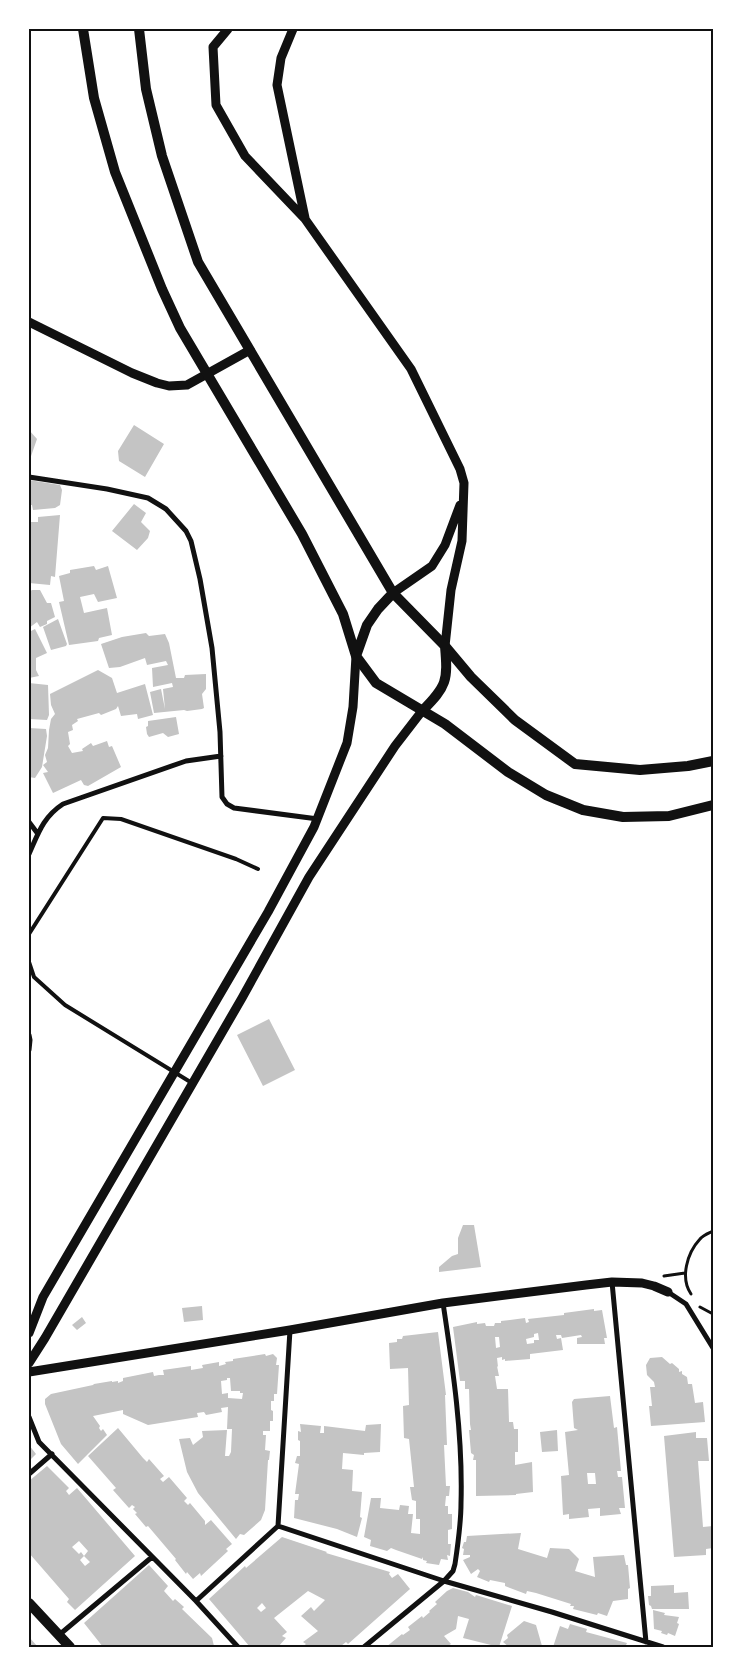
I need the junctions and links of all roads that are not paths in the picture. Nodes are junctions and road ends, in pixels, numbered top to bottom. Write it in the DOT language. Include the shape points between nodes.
graph roads {
  1 [pos="83,29"];
  2 [pos="139,29"];
  3 [pos="228,29"];
  4 [pos="293,29"];
  5 [pos="306,219"];
  6 [pos="29,322"];
  7 [pos="250,350"];
  8 [pos="207,374"];
  9 [pos="29,477"];
  10 [pos="462,500"];
  11 [pos="393,594"];
  12 [pos="445,646"];
  13 [pos="356,656"];
  14 [pos="422,711"];
  15 [pos="221,756"];
  16 [pos="713,760"];
  17 [pos="713,805"];
  18 [pos="318,819"];
  19 [pos="29,822"];
  20 [pos="38,834"];
  21 [pos="29,854"];
  22 [pos="258,869"];
  23 [pos="29,934"];
  24 [pos="29,962"];
  25 [pos="29,1035"];
  26 [pos="29,1050"];
  27 [pos="174,1071"];
  28 [pos="192,1083"];
  29 [pos="612,1282"];
  30 [pos="668,1292"];
  31 [pos="443,1304"];
  32 [pos="290,1330"];
  33 [pos="29,1332"];
  34 [pos="713,1348"];
  35 [pos="29,1363"];
  36 [pos="29,1372"];
  37 [pos="29,1417"];
  38 [pos="52,1454"];
  39 [pos="29,1474"];
  40 [pos="278,1526"];
  41 [pos="152,1557"];
  42 [pos="444,1581"];
  43 [pos="196,1601"];
  44 [pos="29,1603"];
  45 [pos="59,1636"];
  46 [pos="646,1642"];
  47 [pos="70,1647"];
  48 [pos="238,1647"];
  49 [pos="364,1647"];
  50 [pos="663,1647"];
  1 -- 8 [label="main road" via="94,98 115,172 162,289"];
  2 -- 7 [label="main road" via="146,89 162,156 181,213 198,262"];
  3 -- 5 [label="street" via="213,47 216,105 244,156"];
  4 -- 5 [label="street" via="282,58 277,85"];
  5 -- 10 [label="street" via="411,369 460,469 464,483"];
  6 -- 8 [label="street" via="157,383 186,385"];
  7 -- 8 [label="street"];
  7 -- 11 [label="main road"];
  8 -- 13 [label="main road" via="302,534 343,614"];
  9 -- 15 [label="street" via="148,498 177,519 189,536 212,648"];
  10 -- 11 [label="street" via="432,566"];
  10 -- 12 [label="street" via="462,541 451,590"];
  11 -- 12 [label="main road"];
  11 -- 13 [label="main road" via="367,625"];
  12 -- 14 [label="main road" via="446,678 437,696"];
  12 -- 16 [label="main road" via="471,678 515,720 574,764 640,770 688,766"];
  13 -- 14 [label="main road" via="376,683"];
  13 -- 18 [label="street" via="347,743"];
  14 -- 17 [label="main road" via="445,724 508,772 546,795 583,810 623,817 669,816"];
  14 -- 28 [label="street" via="395,746 309,878"];
  15 -- 18 [label="street" via="222,796 227,804 245,811"];
  15 -- 20 [label="street" via="186,761 71,800 49,814"];
  18 -- 27 [label="street" via="268,912"];
  19 -- 20 [label="street"];
  20 -- 21 [label="street"];
  22 -- 23 [label="lane" via="121,819 103,818"];
  24 -- 27 [label="lane" via="34,977 65,1005"];
  25 -- 26 [label="street"];
  27 -- 28 [label="lane"];
  27 -- 33 [label="street" via="43,1297"];
  28 -- 35 [label="street"];
  29 -- 30 [label="street" via="642,1283"];
  29 -- 31 [label="street"];
  29 -- 46 [label="street"];
  30 -- 34 [label="street" via="686,1304"];
  31 -- 32 [label="street"];
  31 -- 42 [label="street" via="460,1436 461,1503 455,1564"];
  32 -- 36 [label="street"];
  32 -- 40 [label="street"];
  37 -- 38 [label="street" via="39,1442"];
  38 -- 39 [label="street"];
  38 -- 41 [label="street"];
  40 -- 42 [label="street"];
  40 -- 43 [label="street"];
  41 -- 43 [label="street"];
  41 -- 45 [label="street"];
  42 -- 46 [label="street"];
  42 -- 49 [label="street"];
  43 -- 48 [label="street"];
  44 -- 45 [label="main road"];
  45 -- 47 [label="main road"];
  46 -- 50 [label="street"];
}
